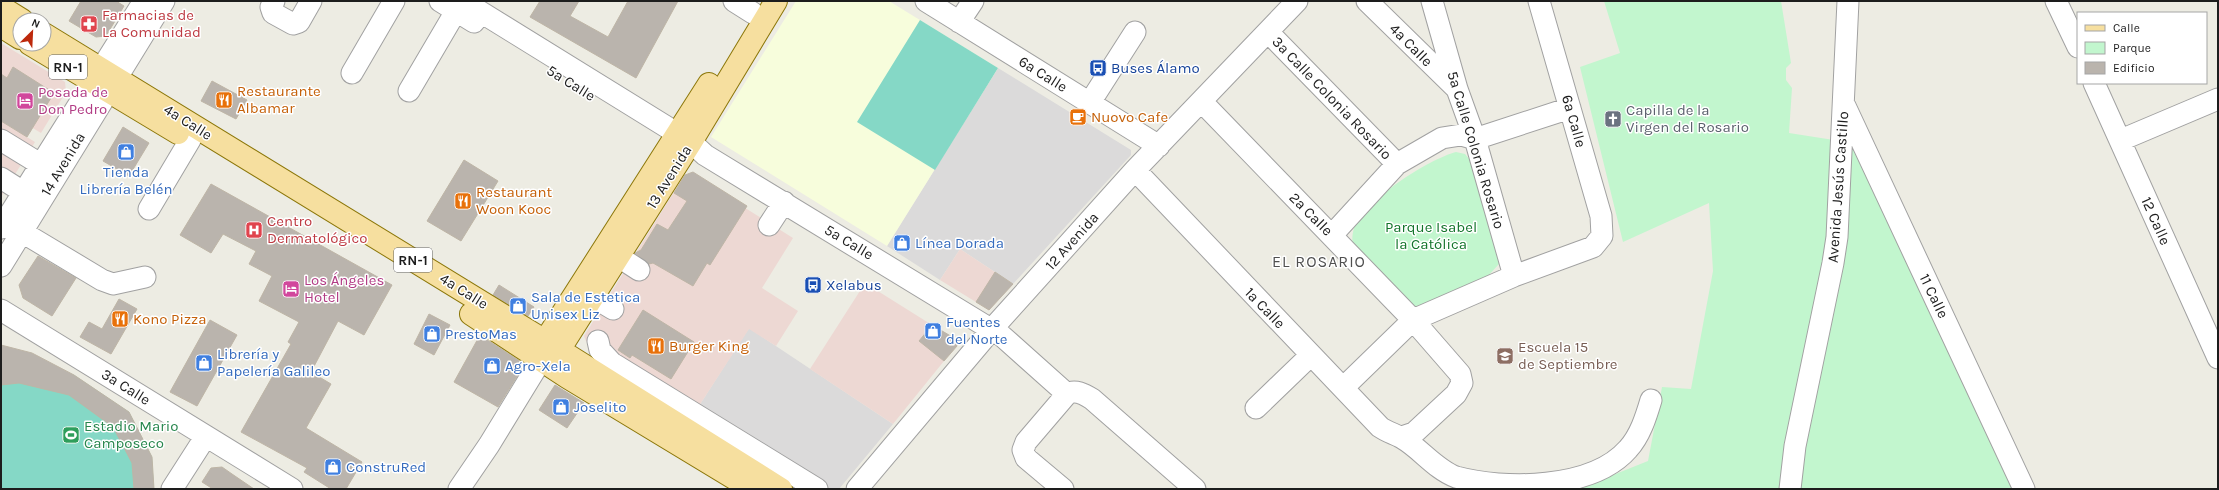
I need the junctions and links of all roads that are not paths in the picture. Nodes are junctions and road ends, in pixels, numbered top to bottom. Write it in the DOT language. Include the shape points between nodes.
graph roads {
  1 [pos="144,1"];
  2 [pos="164,1"];
  3 [pos="274,1"];
  4 [pos="311,1"];
  5 [pos="394,1"];
  6 [pos="734,1"];
  7 [pos="776,1"];
  8 [pos="926,1"];
  9 [pos="947,1"];
  10 [pos="1297,1"];
  11 [pos="1367,1"];
  12 [pos="1432,1"];
  13 [pos="1539,1"];
  14 [pos="1848,1"];
  15 [pos="2056,1"];
  16 [pos="453,4"];
  17 [pos="1,7"];
  18 [pos="757,7"];
  19 [pos="966,12"];
  20 [pos="12,14"];
  21 [pos="1,26"];
  22 [pos="1135,32"];
  23 [pos="1268,32"];
  24 [pos="12,33"];
  25 [pos="52,40"];
  26 [pos="2077,45"];
  27 [pos="46,52"];
  28 [pos="1039,64"];
  29 [pos="352,73"];
  30 [pos="104,80"];
  31 [pos="2094,84"];
  32 [pos="1457,89"];
  33 [pos="409,91"];
  34 [pos="1096,93"];
  35 [pos="2218,99"];
  36 [pos="1202,102"];
  37 [pos="1844,104"];
  38 [pos="1570,108"];
  39 [pos="1475,139"];
  40 [pos="1,140"];
  41 [pos="190,140"];
  42 [pos="2120,140"];
  43 [pos="1163,142"];
  44 [pos="686,146"];
  45 [pos="40,164"];
  46 [pos="1397,164"];
  47 [pos="1135,170"];
  48 [pos="1,178"];
  49 [pos="23,192"];
  50 [pos="784,202"];
  51 [pos="150,209"];
  52 [pos="769,225"];
  53 [pos="1,228"];
  54 [pos="22,232"];
  55 [pos="1332,235"];
  56 [pos="619,257"];
  57 [pos="1,266"];
  58 [pos="639,270"];
  59 [pos="145,276"];
  60 [pos="1514,276"];
  61 [pos="593,297"];
  62 [pos="613,309"];
  63 [pos="1,310"];
  64 [pos="1413,320"];
  65 [pos="992,330"];
  66 [pos="598,342"];
  67 [pos="549,350"];
  68 [pos="1311,356"];
  69 [pos="2218,358"];
  70 [pos="1343,388"];
  71 [pos="1067,394"];
  72 [pos="1651,400"];
  73 [pos="1256,408"];
  74 [pos="206,436"];
  75 [pos="1402,437"];
  76 [pos="172,489"];
  77 [pos="292,489"];
  78 [pos="459,489"];
  79 [pos="752,489"];
  80 [pos="781,489"];
  81 [pos="817,489"];
  82 [pos="857,489"];
  83 [pos="1063,489"];
  84 [pos="1195,489"];
  85 [pos="1790,489"];
  86 [pos="2024,489"];
  1 -- 30 [label="street, 14 Avenida"];
  2 -- 30 [label="street, 14 Avenida"];
  3 -- 4 [label="street" via="273,12 293,24 299,22"];
  5 -- 29 [label="street"];
  6 -- 18 [label="street"];
  7 -- 44 [label="main road, 13 Avenida"];
  8 -- 19 [label="street, 6a Calle"];
  9 -- 19 [label="street, 6a Calle"];
  10 -- 23 [label="street, 12 Avenida"];
  11 -- 32 [label="street, 4a Calle"];
  12 -- 32 [label="street, 5a Calle Colonia Rosario"];
  13 -- 38 [label="street, 6a Calle"];
  14 -- 37 [label="street, Avenida Jesús Castillo"];
  15 -- 26 [label="street"];
  16 -- 33 [label="street"];
  16 -- 44 [label="street, 5a Calle"];
  17 -- 20 [label="main road"];
  18 -- 44 [label="main road, 13 Avenida"];
  19 -- 28 [label="street, 6a Calle"];
  21 -- 24 [label="main road"];
  22 -- 34 [label="street"];
  23 -- 36 [label="street, 12 Avenida"];
  23 -- 46 [label="street, 3a Calle Colonia Rosario"];
  25 -- 30 [label="main road, 4a Calle / RN-1"];
  27 -- 30 [label="main road, 4a Calle / RN-1"];
  28 -- 34 [label="street, 6a Calle"];
  28 -- 43 [label="street, 6a Calle"];
  30 -- 41 [label="main road, 4a Calle / RN-1"];
  30 -- 45 [label="street, 14 Avenida"];
  30 -- 54 [label="street, 14 Avenida"];
  30 -- 67 [label="main road, 4a Calle / RN-1"];
  31 -- 42 [label="street, 12 Calle"];
  32 -- 39 [label="street, 5a Calle Colonia Rosario"];
  34 -- 43 [label="street, 6a Calle"];
  35 -- 42 [label="street"];
  36 -- 43 [label="street, 12 Avenida"];
  36 -- 55 [label="street, 2a Calle"];
  37 -- 85 [label="street, Avenida Jesús Castillo" via="1833,262 1795,446"];
  37 -- 86 [label="street, 11 Calle"];
  38 -- 39 [label="street"];
  38 -- 60 [label="street, 6a Calle" via="1601,216 1603,230 1600,241 1588,249"];
  39 -- 46 [label="street" via="1461,135 1442,138"];
  39 -- 60 [label="street, 5a Calle Colonia Rosario"];
  40 -- 45 [label="street"];
  41 -- 51 [label="street"];
  41 -- 67 [label="main road, 4a Calle / RN-1" via="511,338"];
  42 -- 69 [label="street, 12 Calle"];
  43 -- 47 [label="street, 12 Avenida"];
  44 -- 50 [label="street, 5a Calle"];
  44 -- 56 [label="main road, 13 Avenida"];
  44 -- 67 [label="main road, 13 Avenida"];
  45 -- 49 [label="street, 14 Avenida"];
  46 -- 55 [label="street"];
  47 -- 65 [label="street, 12 Avenida"];
  47 -- 68 [label="street, 1a Calle"];
  48 -- 49 [label="street"];
  49 -- 53 [label="street, 14 Avenida"];
  50 -- 52 [label="street"];
  50 -- 65 [label="street, 5a Calle"];
  54 -- 57 [label="street, 14 Avenida"];
  54 -- 59 [label="street" via="113,284"];
  55 -- 64 [label="street, 2a Calle"];
  56 -- 58 [label="street"];
  56 -- 61 [label="main road, 13 Avenida"];
  60 -- 64 [label="street"];
  61 -- 62 [label="street"];
  61 -- 67 [label="main road, 13 Avenida"];
  63 -- 74 [label="street, 3a Calle"];
  64 -- 70 [label="street"];
  64 -- 75 [label="street, 2a Calle" via="1454,365 1462,383 1456,394 1414,433"];
  65 -- 71 [label="street, 5a Calle" via="1010,342"];
  65 -- 82 [label="street, 12 Avenida"];
  66 -- 81 [label="street" via="600,350 612,364"];
  67 -- 78 [label="street, 13 Avenida"];
  67 -- 79 [label="main road, 4a Calle / RN-1"];
  67 -- 80 [label="main road, 4a Calle / RN-1"];
  68 -- 70 [label="street, 1a Calle"];
  68 -- 73 [label="street"];
  70 -- 75 [label="street, 1a Calle" via="1380,427"];
  71 -- 83 [label="street" via="1026,442 1023,450 1026,458"];
  71 -- 84 [label="street" via="1078,392 1092,399"];
  72 -- 75 [label="street, 1a Calle" via="1643,425 1628,449 1606,468 1580,478 1549,484 1509,488 1471,482 1441,469"];
  74 -- 76 [label="street"];
  74 -- 77 [label="street, 3a Calle"];
}
